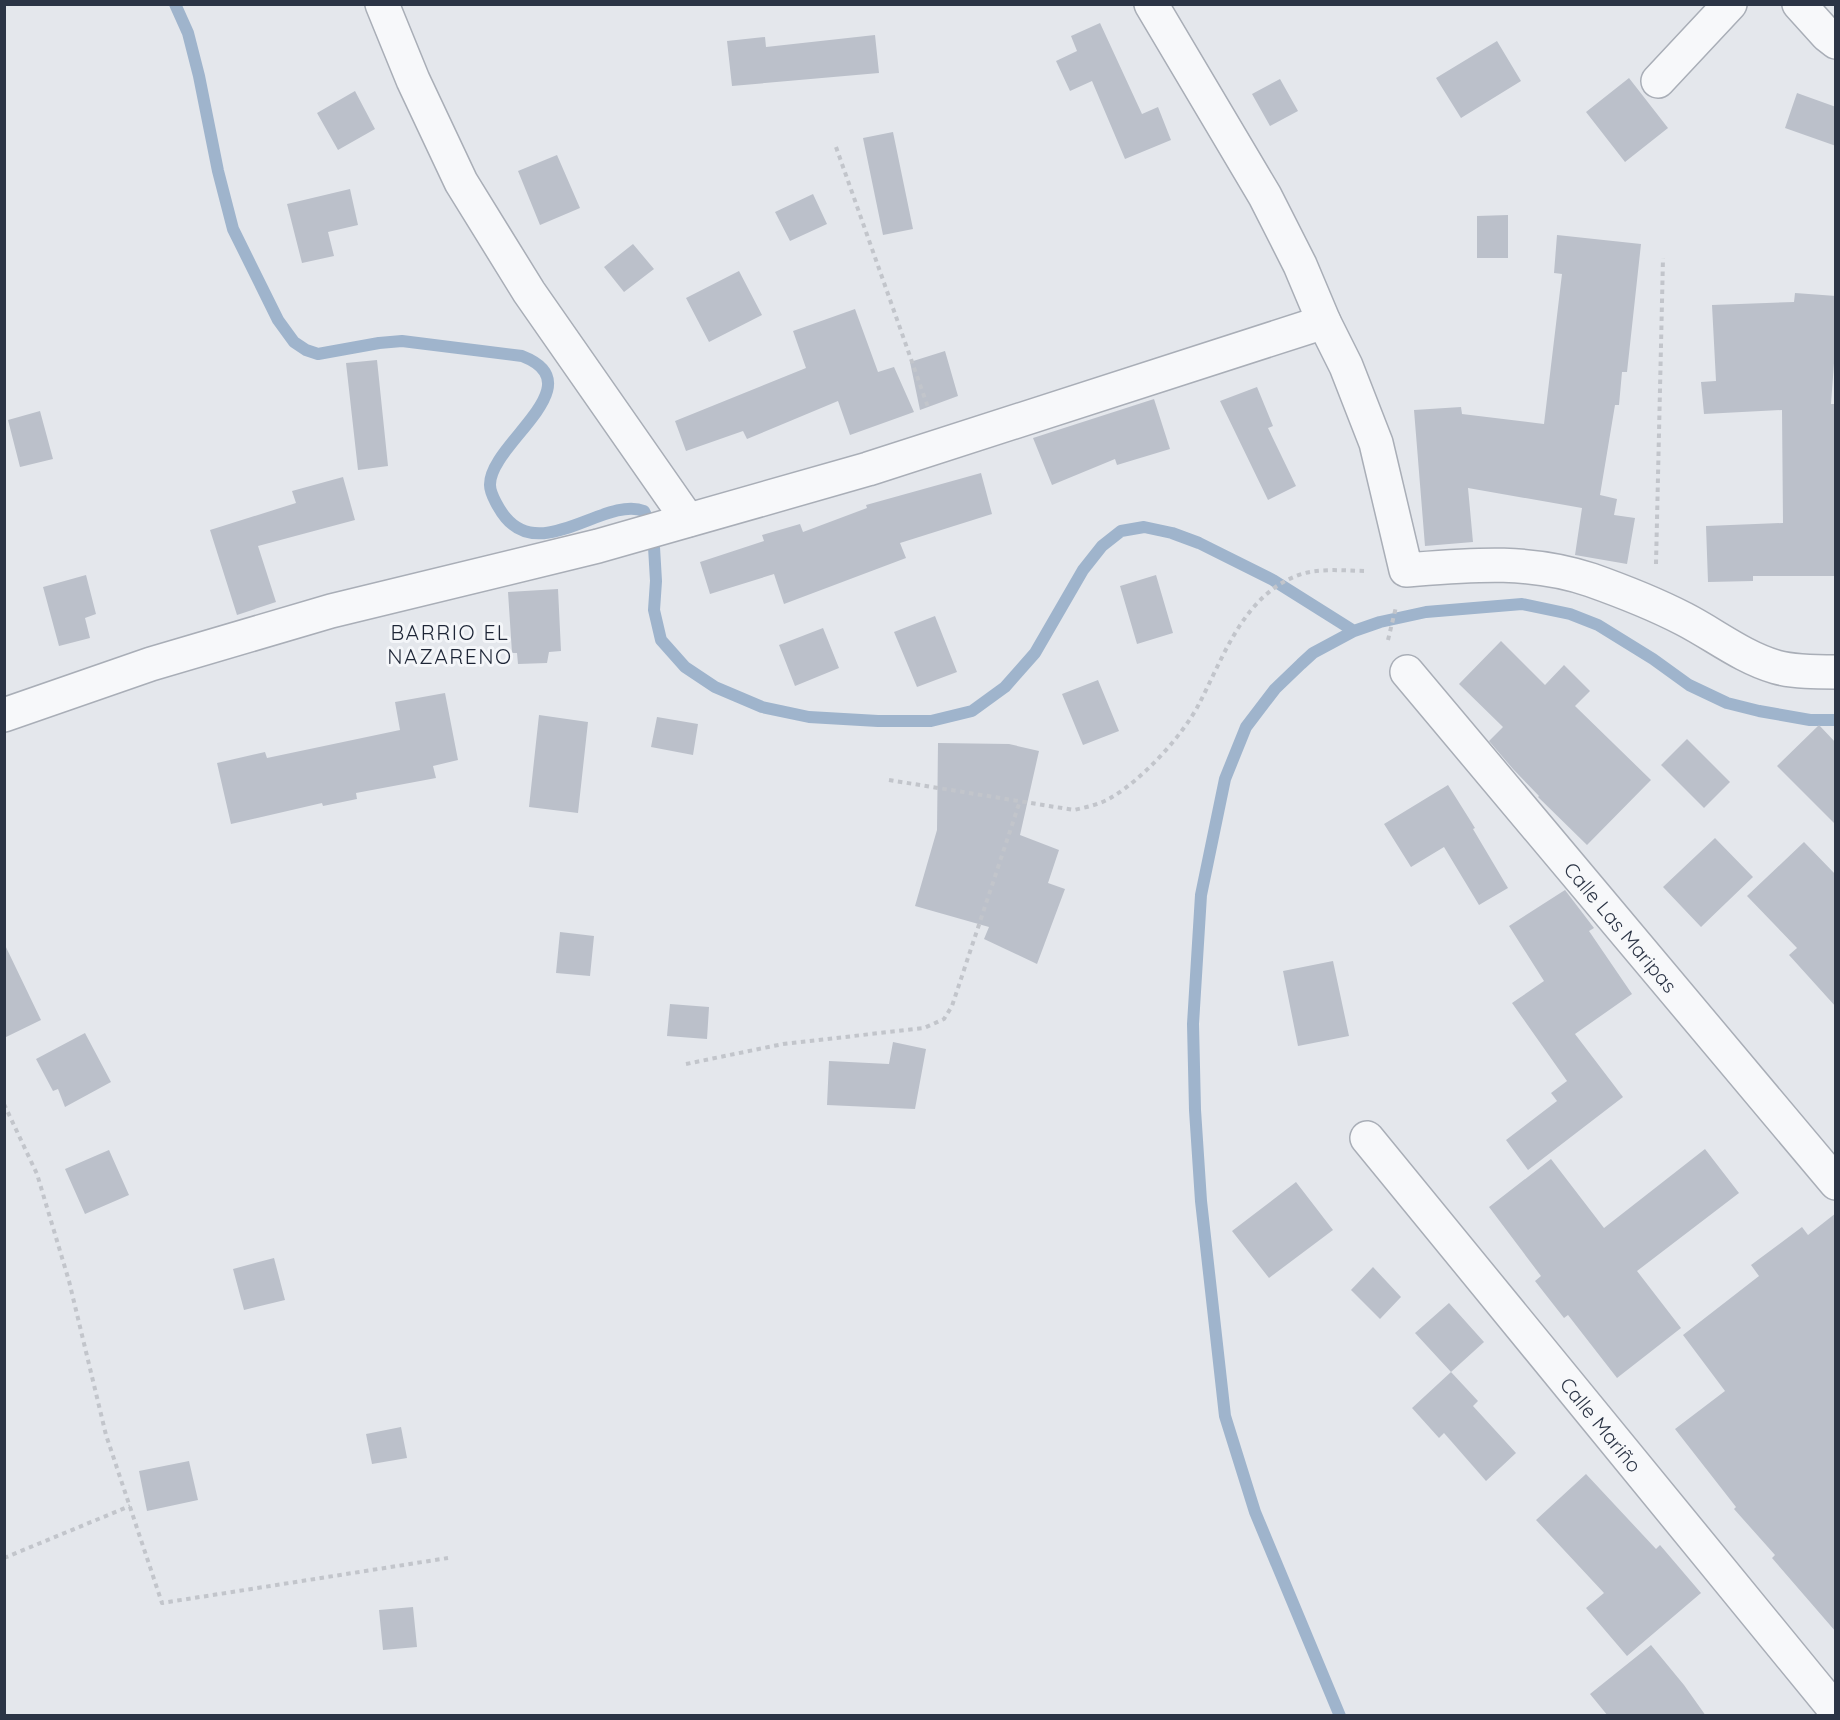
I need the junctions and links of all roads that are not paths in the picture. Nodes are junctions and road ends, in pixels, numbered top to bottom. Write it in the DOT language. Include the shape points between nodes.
graph roads {
  1 [pos="382,4"];
  2 [pos="1151,4"];
  3 [pos="1730,4"];
  4 [pos="1799,4"];
  5 [pos="1836,42"];
  6 [pos="1658,81"];
  7 [pos="1324,322"];
  8 [pos="688,520"];
  9 [pos="1407,672"];
  10 [pos="1836,672"];
  11 [pos="4,716"];
  12 [pos="1367,1138"];
  13 [pos="1836,1183"];
  14 [pos="1836,1711"];
  1 -- 8 [label="street" via="461,182 529,292"];
  2 -- 7 [label="street" via="1265,196"];
  3 -- 6 [label="street"];
  4 -- 5 [label="street"];
  7 -- 8 [label="street" via="868,469"];
  7 -- 10 [label="street" via="1376,443 1406,570 1507,564 1548,568 1655,606 1749,657 1778,668"];
  8 -- 11 [label="street" via="332,611 151,664"];
  9 -- 13 [label="street, Calle Las Maripas"];
  12 -- 14 [label="street, Calle Mariño"];
}
